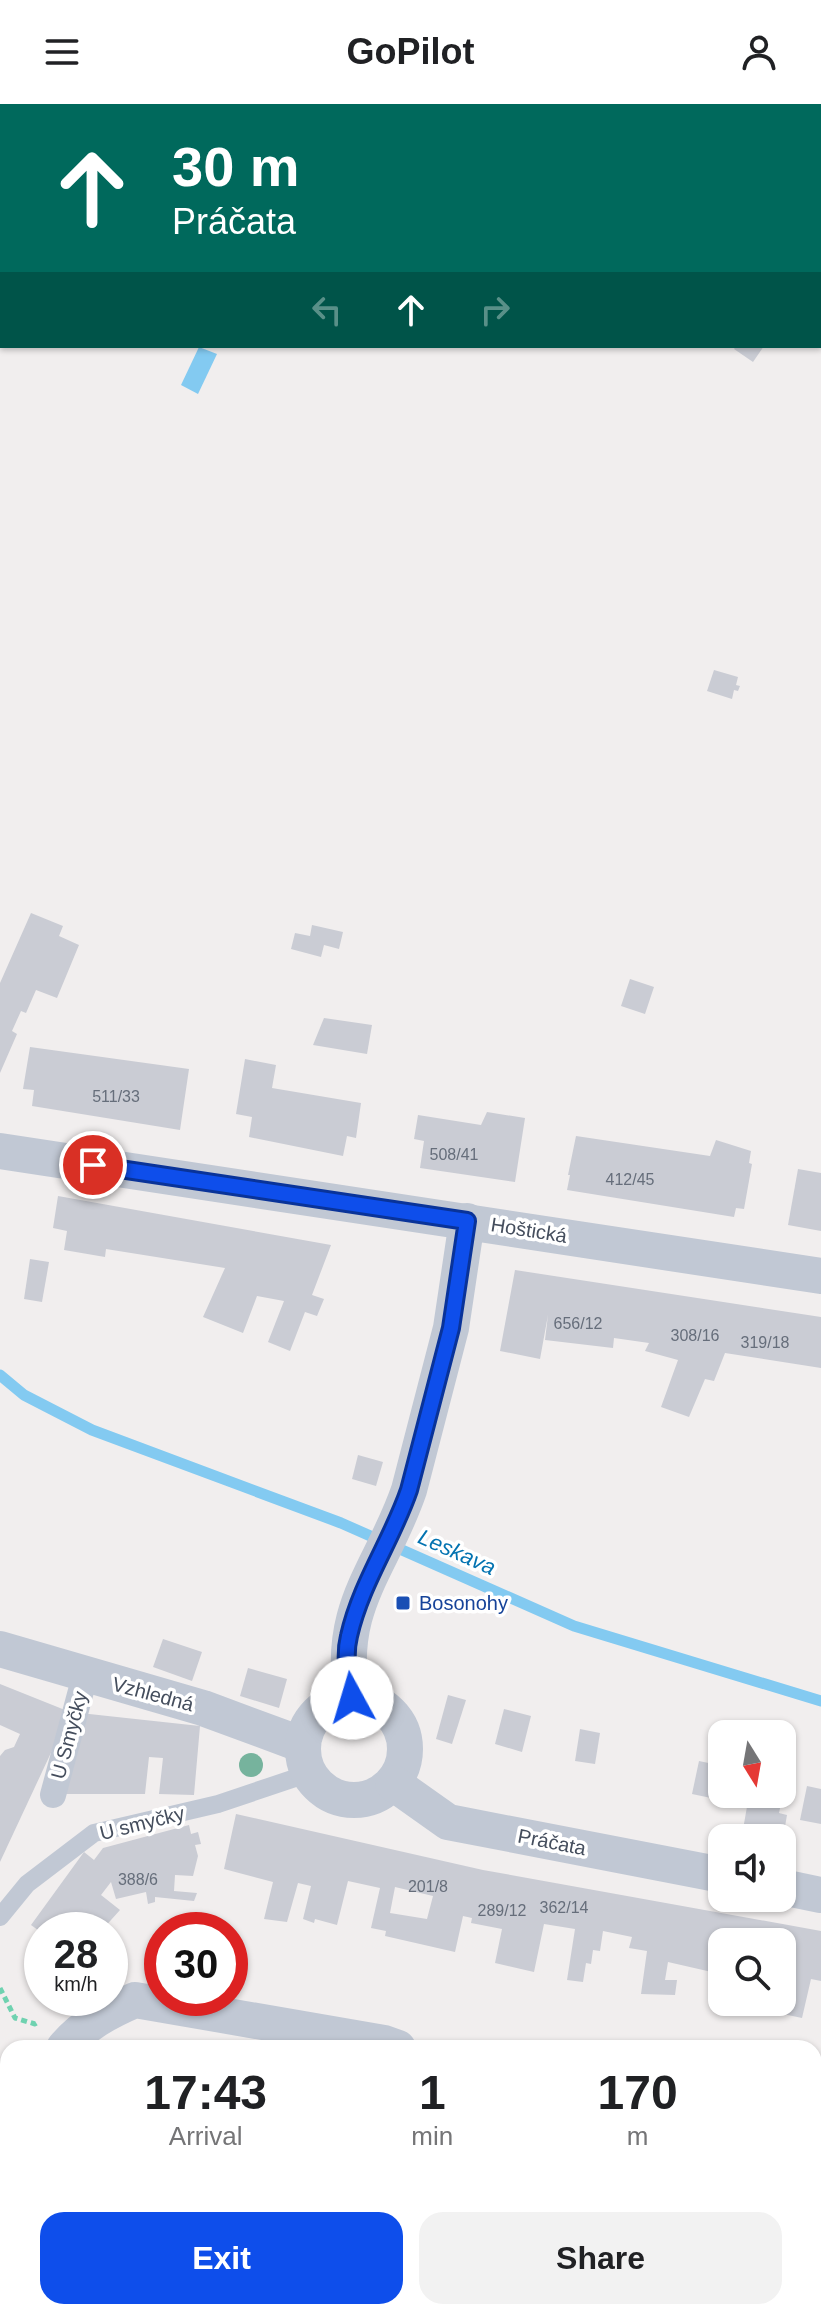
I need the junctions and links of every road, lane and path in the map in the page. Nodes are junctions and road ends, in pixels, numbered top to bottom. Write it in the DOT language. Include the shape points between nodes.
graph roads {
  1 [pos="0,1151"];
  2 [pos="467,1221"];
  3 [pos="821,1276"];
  4 [pos="0,1649"];
  5 [pos="85,1676"];
  6 [pos="352,1698"];
  7 [pos="306,1759"];
  8 [pos="393,1783"];
  9 [pos="53,1795"];
  10 [pos="708,1872"];
  11 [pos="796,1890"];
  12 [pos="821,1895"];
  13 [pos="0,1917"];
  14 [pos="71,2040"];
  15 [pos="367,2040"];
  1 -- 2 [label="street, Hoštická"];
  2 -- 3 [label="street, Hoštická"];
  2 -- 6 [label="street" via="451,1328 409,1490 362,1593 349,1637"];
  4 -- 5 [label="street, Vzhledná"];
  5 -- 7 [label="street, Vzhledná" via="203,1708"];
  5 -- 9 [label="street, U Smyčky"];
  6 -- 7 [label="street" via="319,1713 306,1733"];
  6 -- 8 [label="street" via="382,1706 401,1729 404,1760"];
  7 -- 8 [label="street" via="326,1791 349,1800 373,1796"];
  7 -- 13 [label="lane, U smyčky" via="218,1804 94,1833 27,1884"];
  8 -- 10 [label="street, Práčata" via="448,1822"];
  11 -- 12 [label="street"];
  14 -- 15 [label="street" via="107,2012 135,2000"];
}
